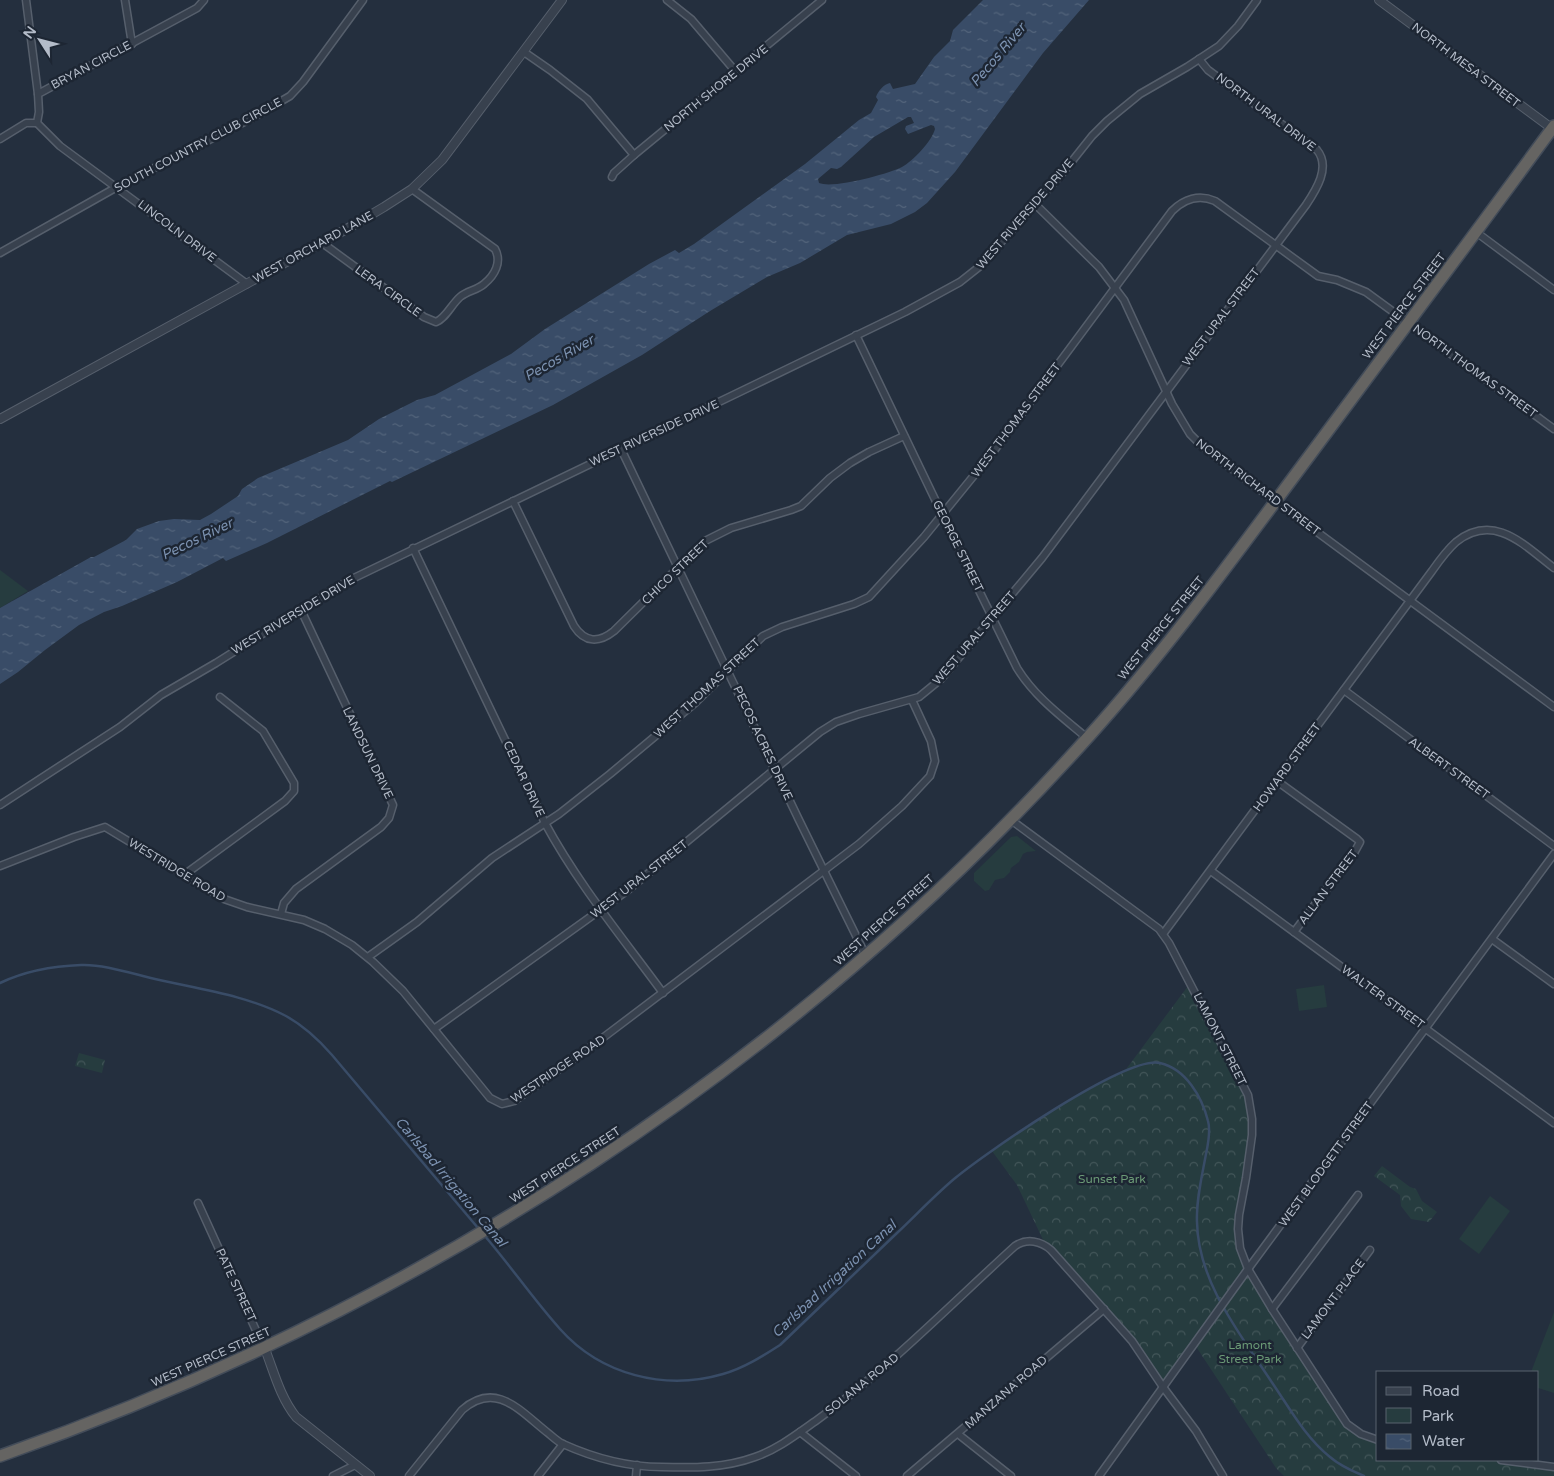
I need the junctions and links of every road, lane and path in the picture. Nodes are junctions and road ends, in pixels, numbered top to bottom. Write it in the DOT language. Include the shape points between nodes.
graph roads {
  1 [pos="26,0"];
  2 [pos="125,0"];
  3 [pos="204,0"];
  4 [pos="363,0"];
  5 [pos="562,0"];
  6 [pos="667,0"];
  7 [pos="822,0"];
  8 [pos="1257,0"];
  9 [pos="1379,0"];
  10 [pos="1389,3"];
  11 [pos="132,44"];
  12 [pos="524,52"];
  13 [pos="1199,60"];
  14 [pos="736,72"];
  15 [pos="38,94"];
  16 [pos="37,123"];
  17 [pos="1553,128"];
  18 [pos="0,139"];
  19 [pos="634,155"];
  20 [pos="612,177"];
  21 [pos="117,187"];
  22 [pos="412,189"];
  23 [pos="1034,203"];
  24 [pos="1169,217"];
  25 [pos="1476,232"];
  26 [pos="321,242"];
  27 [pos="1275,245"];
  28 [pos="0,253"];
  29 [pos="247,284"];
  30 [pos="1116,289"];
  31 [pos="1554,290"];
  32 [pos="1409,322"];
  33 [pos="856,335"];
  34 [pos="1166,390"];
  35 [pos="0,419"];
  36 [pos="1554,429"];
  37 [pos="904,436"];
  38 [pos="621,449"];
  39 [pos="513,502"];
  40 [pos="1276,502"];
  41 [pos="943,515"];
  42 [pos="414,548"];
  43 [pos="678,567"];
  44 [pos="1554,568"];
  45 [pos="1410,600"];
  46 [pos="301,610"];
  47 [pos="992,617"];
  48 [pos="728,669"];
  49 [pos="1344,690"];
  50 [pos="220,697"];
  51 [pos="912,700"];
  52 [pos="1554,707"];
  53 [pos="1087,738"];
  54 [pos="775,770"];
  55 [pos="1277,780"];
  56 [pos="0,805"];
  57 [pos="1011,820"];
  58 [pos="544,823"];
  59 [pos="1554,846"];
  60 [pos="1554,854"];
  61 [pos="1,864"];
  62 [pos="824,870"];
  63 [pos="1211,871"];
  64 [pos="184,875"];
  65 [pos="601,910"];
  66 [pos="281,914"];
  67 [pos="1294,932"];
  68 [pos="1163,934"];
  69 [pos="1492,939"];
  70 [pos="866,956"];
  71 [pos="368,957"];
  72 [pos="1554,984"];
  73 [pos="663,993"];
  74 [pos="434,1029"];
  75 [pos="1426,1029"];
  76 [pos="1554,1123"];
  77 [pos="1358,1195"];
  78 [pos="198,1203"];
  79 [pos="1370,1250"];
  80 [pos="1248,1269"];
  81 [pos="1104,1309"];
  82 [pos="1272,1309"];
  83 [pos="1297,1348"];
  84 [pos="265,1349"];
  85 [pos="1163,1387"];
  86 [pos="800,1432"];
  87 [pos="958,1434"];
  88 [pos="1376,1439"];
  89 [pos="563,1444"];
  90 [pos="0,1456"];
  91 [pos="1508,1461"];
  92 [pos="355,1465"];
  93 [pos="638,1465"];
  94 [pos="1554,1467"];
  95 [pos="333,1476"];
  96 [pos="370,1476"];
  97 [pos="409,1476"];
  98 [pos="538,1476"];
  99 [pos="636,1476"];
  100 [pos="856,1476"];
  101 [pos="908,1476"];
  102 [pos="1011,1476"];
  103 [pos="1099,1476"];
  104 [pos="1223,1476"];
  1 -- 15 [label="street"];
  2 -- 11 [label="street"];
  3 -- 11 [label="street, BRYAN CIRCLE" via="197,8"];
  4 -- 21 [label="street, SOUTH COUNTRY CLUB CIRCLE" via="290,96"];
  5 -- 12 [label="street, WEST ORCHARD LANE"];
  6 -- 14 [label="street" via="691,20"];
  7 -- 14 [label="street, NORTH SHORE DRIVE"];
  8 -- 13 [label="street, WEST RIVERSIDE DRIVE" via="1227,39"];
  9 -- 10 [label="street, NORTH MESA STREET"];
  10 -- 17 [label="street, NORTH MESA STREET"];
  11 -- 15 [label="street, BRYAN CIRCLE"];
  12 -- 19 [label="street" via="587,99"];
  12 -- 22 [label="street, WEST ORCHARD LANE" via="455,144"];
  13 -- 23 [label="street, WEST RIVERSIDE DRIVE" via="1119,110"];
  13 -- 27 [label="street, NORTH URAL DRIVE" via="1208,70 1310,144 1323,159 1323,170 1316,188"];
  14 -- 19 [label="street, NORTH SHORE DRIVE"];
  15 -- 16 [label="street, BRYAN CIRCLE"];
  16 -- 18 [label="street" via="26,123"];
  16 -- 21 [label="street, LINCOLN DRIVE" via="60,146"];
  17 -- 25 [label="highway, WEST PIERCE STREET"];
  19 -- 20 [label="street, NORTH SHORE DRIVE"];
  21 -- 28 [label="street, SOUTH COUNTRY CLUB CIRCLE"];
  21 -- 29 [label="street, LINCOLN DRIVE"];
  22 -- 26 [label="street, WEST ORCHARD LANE"];
  22 -- 26 [label="street, LERA CIRCLE" via="498,254 498,264 484,284 462,295 441,320 430,321"];
  23 -- 30 [label="street, NORTH RICHARD STREET" via="1099,266"];
  23 -- 33 [label="street, WEST RIVERSIDE DRIVE" via="971,275"];
  24 -- 27 [label="street, NORTH THOMAS STREET" via="1184,200 1208,198"];
  24 -- 30 [label="street, WEST THOMAS STREET"];
  25 -- 31 [label="street"];
  25 -- 32 [label="highway, WEST PIERCE STREET"];
  26 -- 29 [label="street, WEST ORCHARD LANE"];
  27 -- 32 [label="street, NORTH THOMAS STREET" via="1318,276 1366,292"];
  27 -- 34 [label="street, WEST URAL STREET"];
  29 -- 35 [label="street, WEST ORCHARD LANE"];
  30 -- 34 [label="street, NORTH RICHARD STREET"];
  30 -- 41 [label="street, WEST THOMAS STREET"];
  32 -- 36 [label="street, NORTH THOMAS STREET"];
  32 -- 40 [label="highway, WEST PIERCE STREET"];
  33 -- 37 [label="street, GEORGE STREET"];
  33 -- 38 [label="street, WEST RIVERSIDE DRIVE"];
  34 -- 40 [label="street, NORTH RICHARD STREET" via="1183,423 1197,441"];
  34 -- 47 [label="street, WEST URAL STREET" via="1042,558"];
  37 -- 41 [label="street, GEORGE STREET"];
  37 -- 43 [label="street, CHICO STREET" via="850,463 801,506 731,528 700,545"];
  38 -- 39 [label="street, WEST RIVERSIDE DRIVE"];
  38 -- 43 [label="street, PECOS ACRES DRIVE"];
  39 -- 42 [label="street, WEST RIVERSIDE DRIVE"];
  39 -- 43 [label="street, CHICO STREET" via="574,626 586,638 598,640 608,636"];
  40 -- 45 [label="street, NORTH RICHARD STREET"];
  40 -- 53 [label="highway, WEST PIERCE STREET" via="1191,615"];
  41 -- 47 [label="street, GEORGE STREET"];
  41 -- 48 [label="street, WEST THOMAS STREET" via="869,597 770,632"];
  42 -- 46 [label="street, WEST RIVERSIDE DRIVE" via="354,578"];
  42 -- 58 [label="street, CEDAR DRIVE"];
  43 -- 48 [label="street, PECOS ACRES DRIVE"];
  44 -- 45 [label="street, HOWARD STREET" via="1506,533 1479,530 1451,547"];
  45 -- 49 [label="street, HOWARD STREET"];
  45 -- 52 [label="street, NORTH RICHARD STREET"];
  46 -- 56 [label="street, WEST RIVERSIDE DRIVE" via="161,695 120,727"];
  46 -- 66 [label="street, LANDSUN DRIVE" via="393,805 386,822 296,889 284,904"];
  47 -- 51 [label="street, WEST URAL STREET" via="941,679 926,693"];
  47 -- 53 [label="street, GEORGE STREET" via="1026,683"];
  48 -- 54 [label="street, PECOS ACRES DRIVE"];
  48 -- 58 [label="street, WEST THOMAS STREET" via="675,721 588,792"];
  49 -- 55 [label="street, HOWARD STREET"];
  49 -- 59 [label="street, ALBERT STREET"];
  50 -- 64 [label="street" via="263,731 294,783 294,791"];
  51 -- 54 [label="street, WEST URAL STREET" via="829,726"];
  51 -- 62 [label="street, WESTRIDGE ROAD" via="932,741 935,759 932,772 876,831"];
  53 -- 57 [label="highway, WEST PIERCE STREET"];
  54 -- 62 [label="street, PECOS ACRES DRIVE"];
  54 -- 65 [label="street, WEST URAL STREET"];
  55 -- 63 [label="street, HOWARD STREET"];
  55 -- 67 [label="street, ALLAN STREET" via="1360,842"];
  57 -- 68 [label="street, LAMONT STREET"];
  57 -- 70 [label="highway, WEST PIERCE STREET"];
  58 -- 65 [label="street, CEDAR DRIVE"];
  58 -- 71 [label="street, WEST THOMAS STREET" via="492,858 417,922"];
  60 -- 69 [label="street, WEST BLODGETT STREET"];
  61 -- 64 [label="street, WESTRIDGE ROAD" via="105,827"];
  62 -- 70 [label="street, PECOS ACRES DRIVE"];
  62 -- 73 [label="street, WESTRIDGE ROAD"];
  63 -- 67 [label="street, WALTER STREET"];
  63 -- 68 [label="street, HOWARD STREET"];
  64 -- 66 [label="street, WESTRIDGE ROAD" via="235,904"];
  65 -- 73 [label="street, CEDAR DRIVE"];
  65 -- 74 [label="street, WEST URAL STREET"];
  66 -- 71 [label="street, WESTRIDGE ROAD" via="325,930"];
  67 -- 75 [label="street, WALTER STREET"];
  68 -- 80 [label="street, LAMONT STREET" via="1248,1095 1252,1135 1238,1229 1240,1248"];
  69 -- 72 [label="street"];
  69 -- 75 [label="street, WEST BLODGETT STREET"];
  70 -- 84 [label="highway, WEST PIERCE STREET" via="715,1079 576,1175 470,1240 348,1308"];
  71 -- 74 [label="street, WESTRIDGE ROAD" via="403,991"];
  73 -- 74 [label="street, WESTRIDGE ROAD" via="552,1075 514,1100 502,1104 490,1098"];
  75 -- 76 [label="street, WALTER STREET"];
  75 -- 80 [label="street, WEST BLODGETT STREET"];
  77 -- 82 [label="street"];
  78 -- 84 [label="street, PATE STREET"];
  79 -- 83 [label="street, LAMONT PLACE"];
  80 -- 82 [label="street, LAMONT STREET"];
  80 -- 85 [label="street, WEST BLODGETT STREET"];
  81 -- 85 [label="street, SOLANA ROAD" via="1132,1341"];
  81 -- 86 [label="street, SOLANA ROAD" via="1046,1246 1022,1242 874,1377"];
  81 -- 87 [label="street, MANZANA ROAD"];
  82 -- 83 [label="street, LAMONT STREET"];
  83 -- 88 [label="street, LAMONT STREET" via="1346,1424"];
  84 -- 90 [label="highway, WEST PIERCE STREET" via="122,1412"];
  84 -- 92 [label="street, PATE STREET" via="289,1408 303,1424"];
  85 -- 103 [label="street, WEST BLODGETT STREET"];
  85 -- 104 [label="street, SOLANA ROAD" via="1196,1431"];
  86 -- 93 [label="street, SOLANA ROAD" via="766,1453 735,1463 691,1467"];
  86 -- 100 [label="street"];
  87 -- 101 [label="street, MANZANA ROAD"];
  87 -- 102 [label="street"];
  89 -- 93 [label="street, SOLANA ROAD" via="610,1460"];
  89 -- 97 [label="street, SOLANA ROAD" via="511,1404 499,1398 480,1398 462,1410"];
  89 -- 98 [label="street"];
  91 -- 94 [label="street"];
  92 -- 95 [label="street"];
  92 -- 96 [label="street, PATE STREET"];
  93 -- 99 [label="street"];
}
